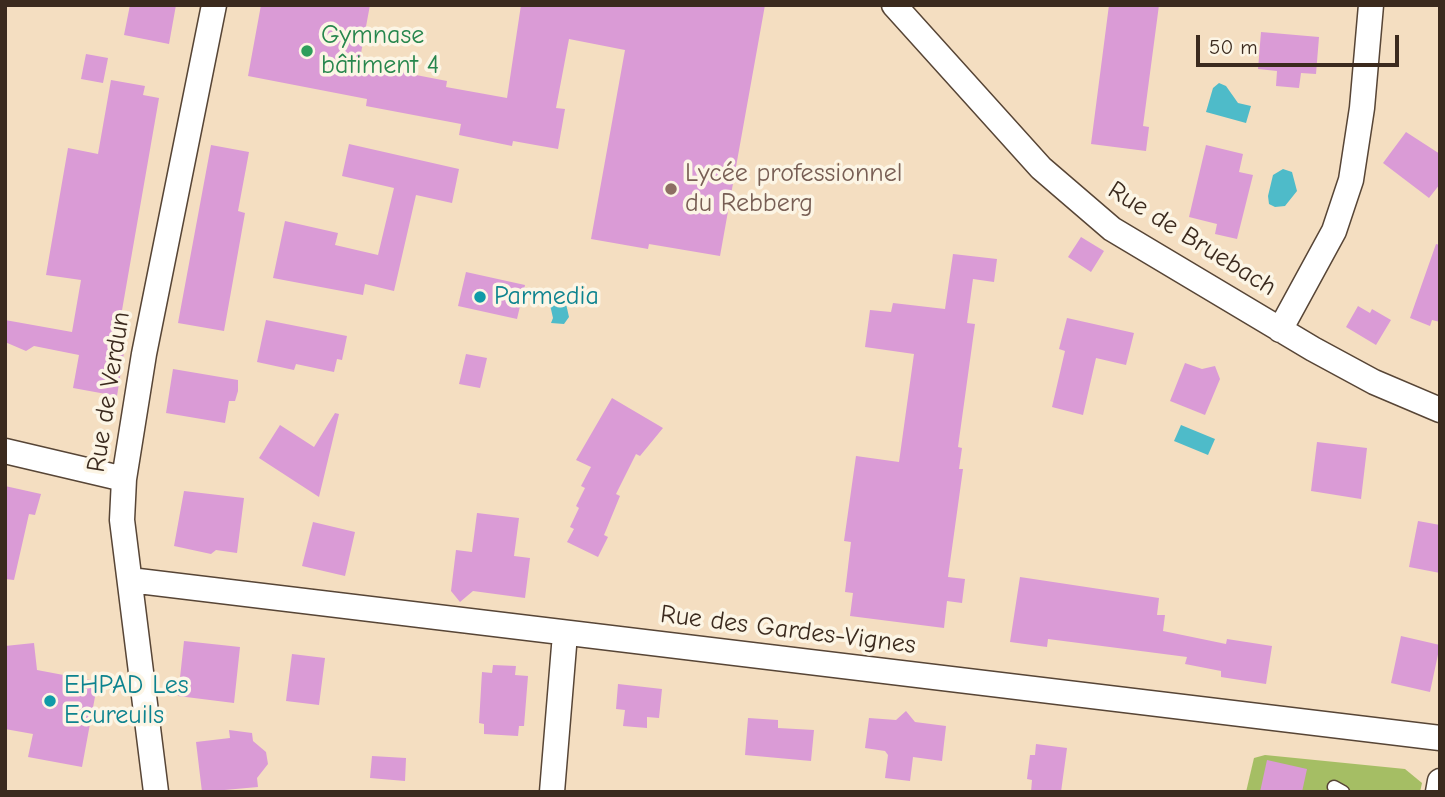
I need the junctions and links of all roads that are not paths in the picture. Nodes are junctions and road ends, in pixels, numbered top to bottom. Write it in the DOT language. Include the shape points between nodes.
graph roads {
  1 [pos="214,5"];
  2 [pos="894,5"];
  3 [pos="1371,5"];
  4 [pos="1280,330"];
  5 [pos="1440,410"];
  6 [pos="5,451"];
  7 [pos="124,479"];
  8 [pos="130,580"];
  9 [pos="565,634"];
  10 [pos="1440,738"];
  11 [pos="1440,781"];
  12 [pos="156,792"];
  13 [pos="552,792"];
  14 [pos="1438,792"];
  1 -- 7 [label="street, Rue de Verdun" via="144,354"];
  2 -- 4 [label="street, Rue de Bruebach" via="1041,168 1087,210 1164,263"];
  3 -- 4 [label="street" via="1351,180 1329,242"];
  4 -- 5 [label="street, Rue de Bruebach" via="1374,382"];
  6 -- 7 [label="street"];
  7 -- 8 [label="street, Rue de Verdun" via="122,520"];
  8 -- 9 [label="street, Rue des Gardes-Vignes"];
  8 -- 12 [label="street, Rue de Verdun"];
  9 -- 10 [label="street, Rue des Gardes-Vignes"];
  9 -- 13 [label="street"];
  11 -- 14 [label="street"];
}
